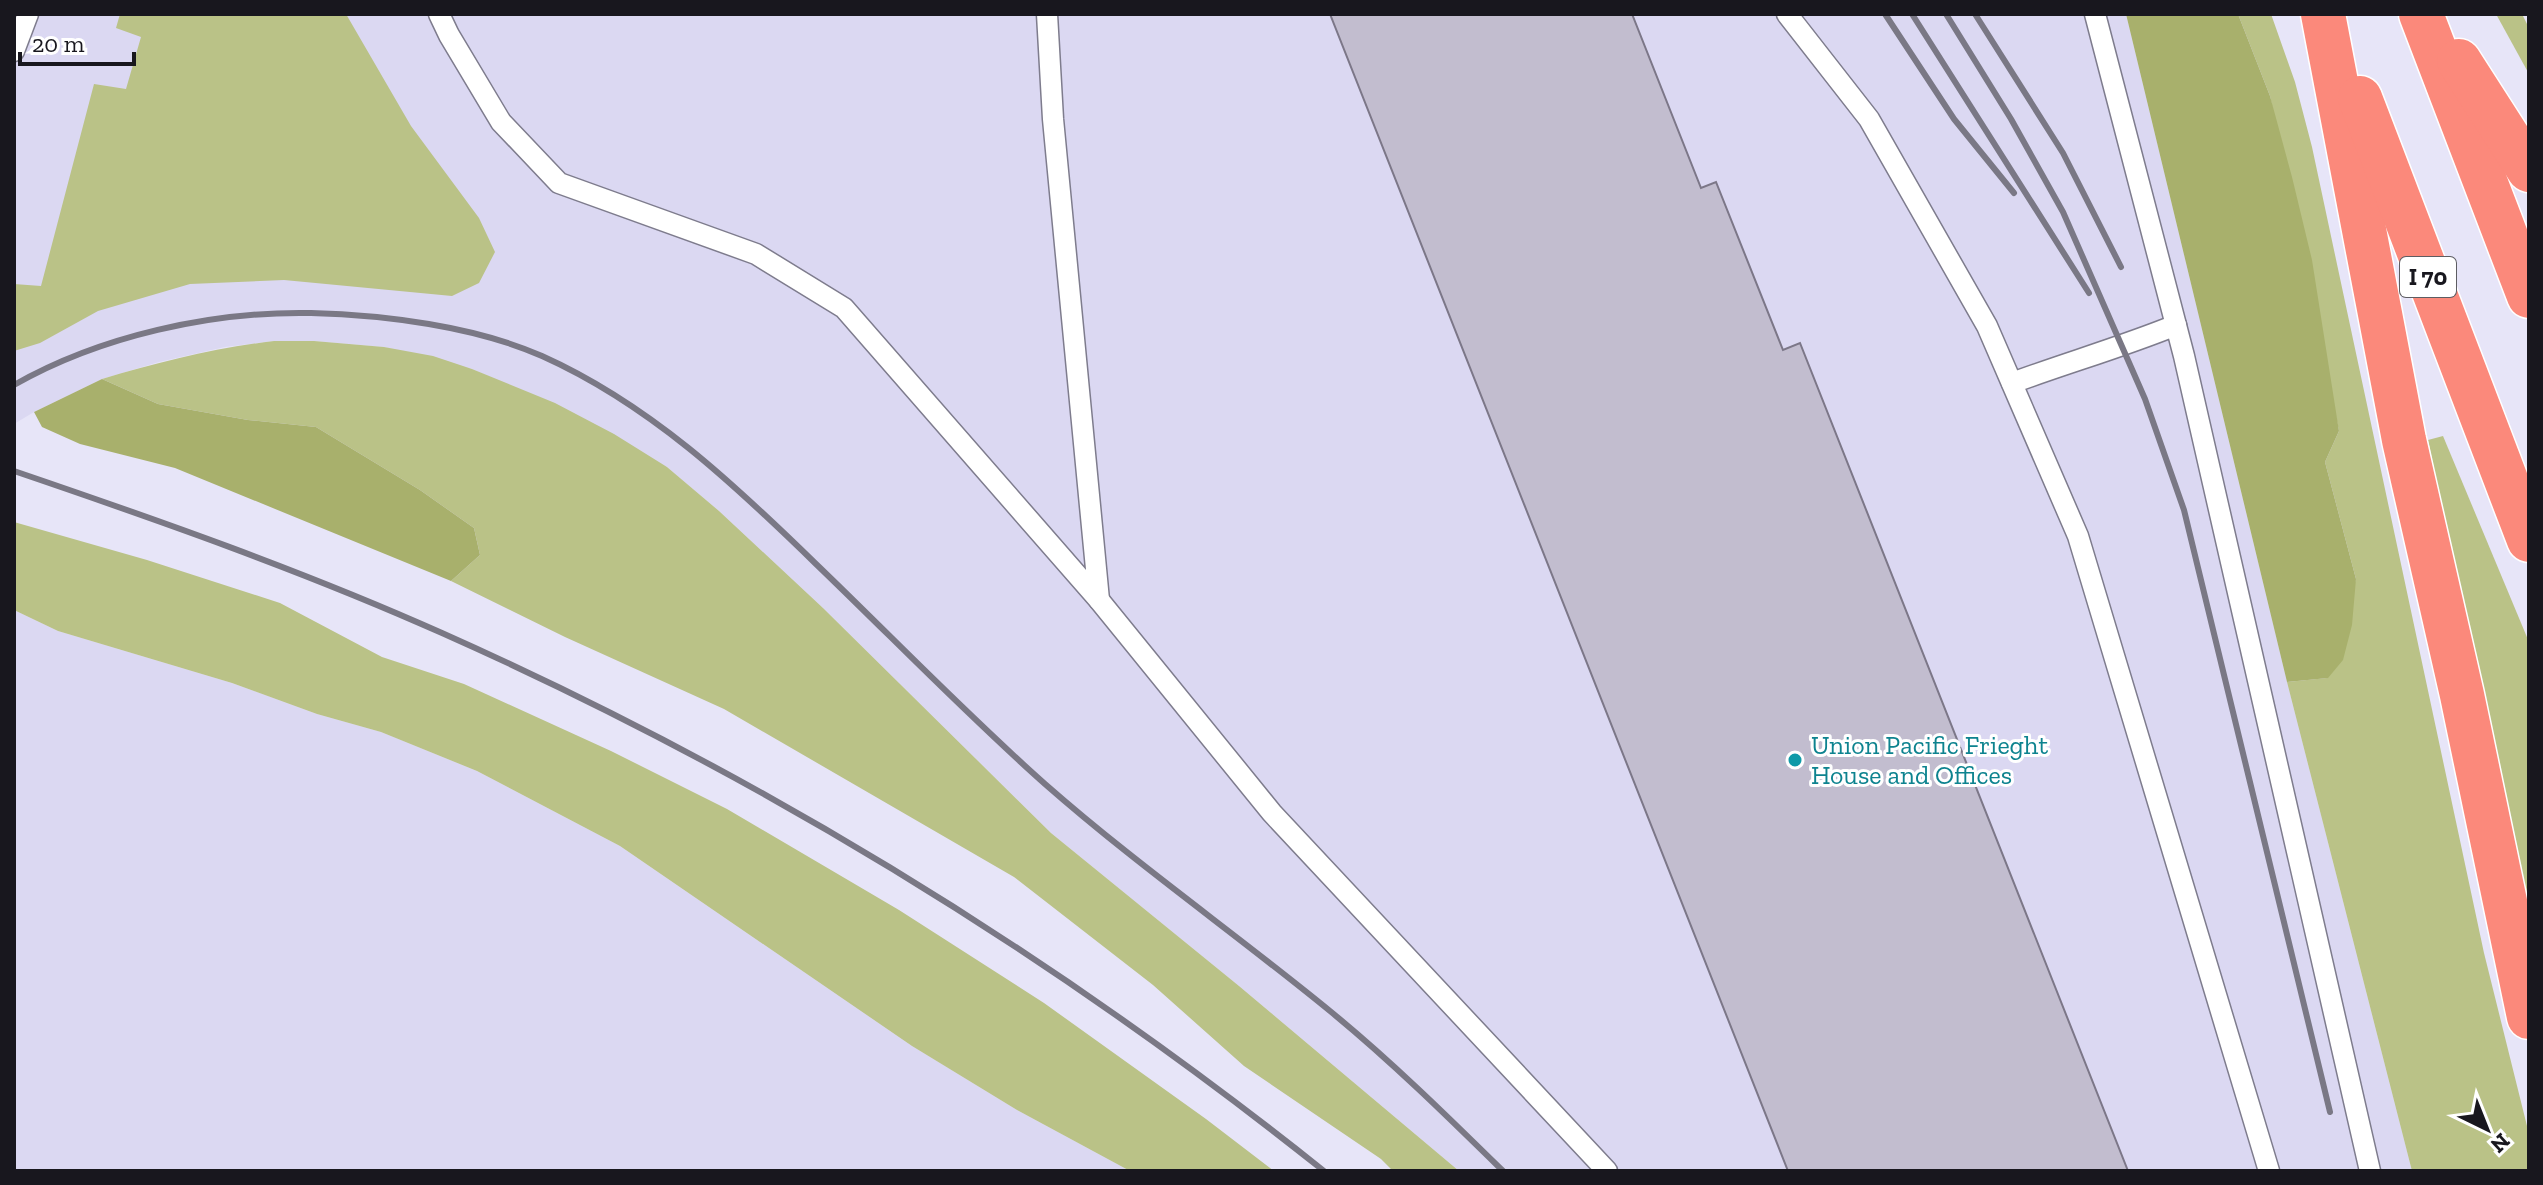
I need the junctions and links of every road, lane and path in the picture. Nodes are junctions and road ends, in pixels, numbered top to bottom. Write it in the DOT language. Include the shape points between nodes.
graph roads {
  1 [pos="28,14"];
  2 [pos="439,14"];
  3 [pos="1047,14"];
  4 [pos="1787,14"];
  5 [pos="2095,14"];
  6 [pos="2326,14"];
  7 [pos="2421,14"];
  8 [pos="2428,14"];
  9 [pos="14,51"];
  10 [pos="2529,170"];
  11 [pos="2529,296"];
  12 [pos="2176,325"];
  13 [pos="2012,383"];
  14 [pos="2529,540"];
  15 [pos="1099,600"];
  16 [pos="2529,1017"];
  17 [pos="1607,1171"];
  18 [pos="2269,1171"];
  19 [pos="2370,1171"];
  1 -- 9 [label="lane"];
  2 -- 15 [label="lane" via="501,122 559,183 756,254 844,308"];
  3 -- 15 [label="lane"];
  4 -- 13 [label="lane" via="1869,119 1987,326"];
  5 -- 12 [label="lane"];
  6 -- 14 [label="highway, I 70"];
  6 -- 16 [label="highway" via="2404,440"];
  7 -- 11 [label="highway"];
  8 -- 10 [label="highway"];
  12 -- 13 [label="lane"];
  12 -- 19 [label="lane"];
  13 -- 18 [label="lane" via="2078,536"];
  15 -- 17 [label="lane" via="1272,813"];
}
